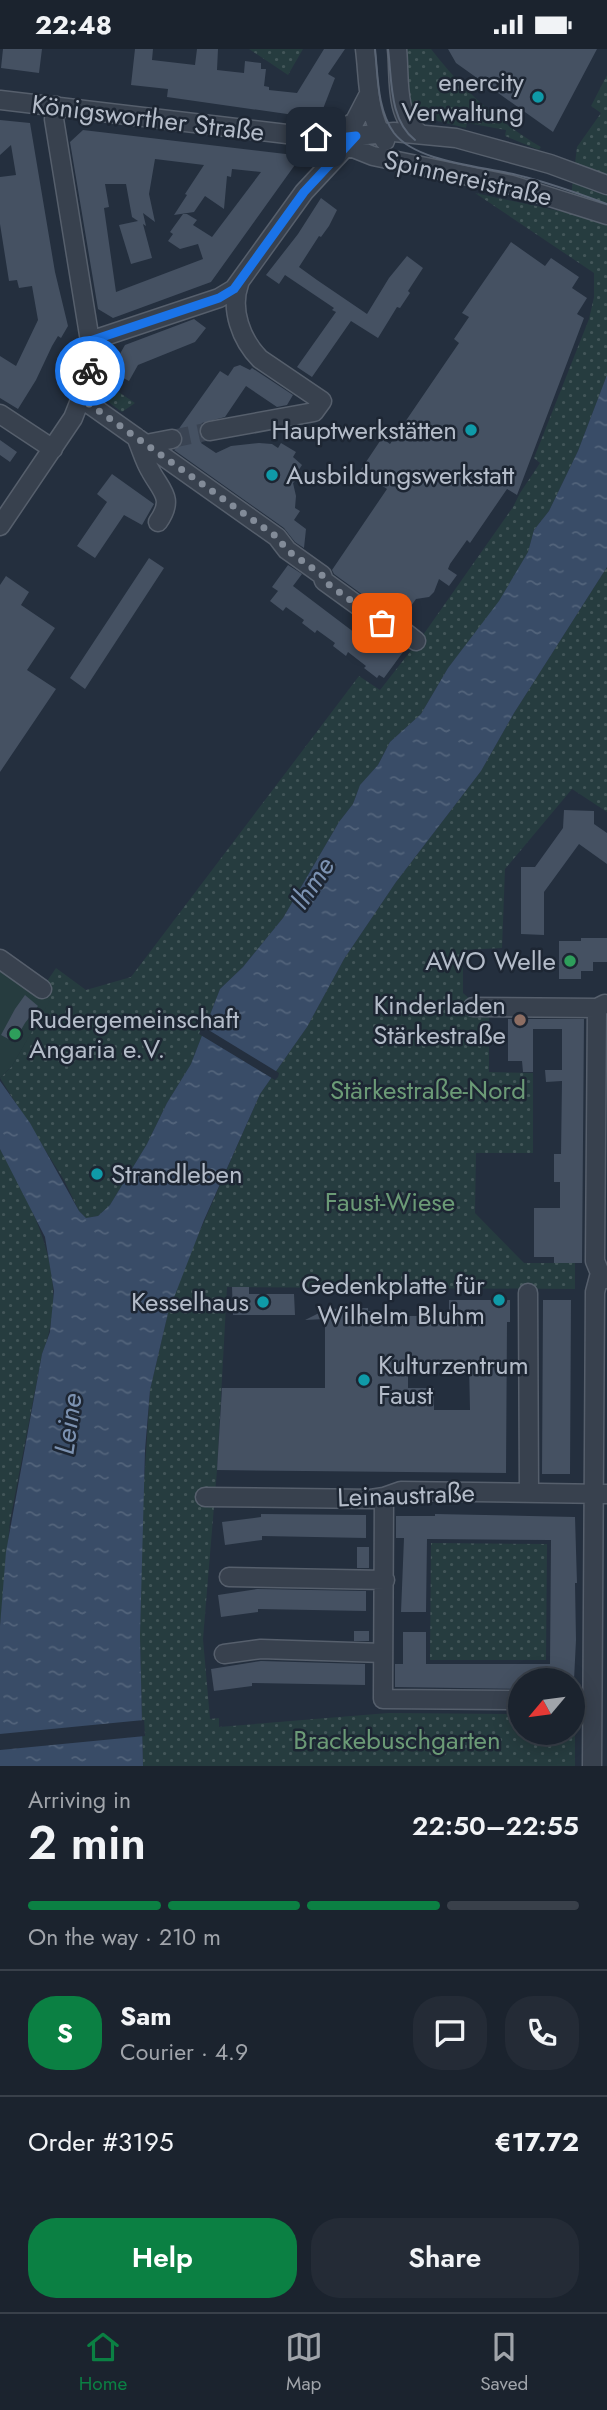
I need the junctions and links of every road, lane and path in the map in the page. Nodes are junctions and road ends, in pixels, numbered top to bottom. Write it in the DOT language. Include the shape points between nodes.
graph roads {
  1 [pos="366,49"];
  2 [pos="397,49"];
  3 [pos="369,94"];
  4 [pos="0,100"];
  5 [pos="55,106"];
  6 [pos="402,114"];
  7 [pos="419,133"];
  8 [pos="380,134"];
  9 [pos="330,139"];
  10 [pos="352,141"];
  11 [pos="399,161"];
  12 [pos="606,184"];
  13 [pos="601,213"];
  14 [pos="239,284"];
  15 [pos="90,341"];
  16 [pos="82,399"];
  17 [pos="0,414"];
  18 [pos="209,431"];
  19 [pos="172,439"];
  20 [pos="141,441"];
  21 [pos="53,449"];
  22 [pos="158,522"];
  23 [pos="0,526"];
  24 [pos="416,641"];
  25 [pos="0,959"];
  26 [pos="42,989"];
  27 [pos="602,1006"];
  28 [pos="473,1007"];
  29 [pos="601,1144"];
  30 [pos="603,1276"];
  31 [pos="528,1293"];
  32 [pos="529,1492"];
  33 [pos="601,1494"];
  34 [pos="205,1497"];
  35 [pos="384,1497"];
  36 [pos="229,1577"];
  37 [pos="385,1580"];
  38 [pos="224,1654"];
  39 [pos="383,1668"];
  40 [pos="508,1700"];
  41 [pos="585,1701"];
  42 [pos="592,1701"];
  43 [pos="592,1766"];
  1 -- 3 [label="street"];
  2 -- 6 [label="street"];
  3 -- 8 [label="street"];
  3 -- 9 [label="street" via="355,121"];
  4 -- 5 [label="street, Königsworther Straße"];
  5 -- 9 [label="street, Königsworther Straße"];
  5 -- 15 [label="street"];
  6 -- 7 [label="street"];
  6 -- 8 [label="street"];
  7 -- 8 [label="street, Spinnereistraße"];
  7 -- 12 [label="street, Spinnereistraße" via="492,147"];
  8 -- 10 [label="street, Königsworther Straße"];
  8 -- 11 [label="street"];
  9 -- 10 [label="street, Königsworther Straße"];
  10 -- 11 [label="street, Spinnereistraße" via="373,156"];
  10 -- 14 [label="street" via="296,202"];
  11 -- 13 [label="street, Spinnereistraße" via="512,185"];
  14 -- 15 [label="street" via="219,298"];
  14 -- 18 [label="street" via="236,308 248,345 260,359 322,401 314,412"];
  15 -- 16 [label="street" via="90,375"];
  16 -- 20 [label="street"];
  16 -- 21 [label="street"];
  17 -- 21 [label="street"];
  19 -- 20 [label="street"];
  20 -- 22 [label="street" via="166,500"];
  20 -- 24 [label="street" via="277,537 324,581"];
  21 -- 23 [label="street"];
  25 -- 26 [label="street"];
  27 -- 28 [label="street" via="562,1012"];
  27 -- 29 [label="street"];
  29 -- 30 [label="street" via="595,1261"];
  30 -- 33 [label="street" via="595,1292"];
  31 -- 32 [label="street"];
  32 -- 33 [label="street, Leinaustraße"];
  32 -- 35 [label="street, Leinaustraße" via="401,1490"];
  33 -- 42 [label="street"];
  34 -- 35 [label="street, Leinaustraße"];
  35 -- 37 [label="street"];
  36 -- 37 [label="street"];
  37 -- 39 [label="street"];
  38 -- 39 [label="street" via="261,1649"];
  39 -- 40 [label="street" via="383,1699"];
  41 -- 42 [label="street"];
  42 -- 43 [label="street"];
}
